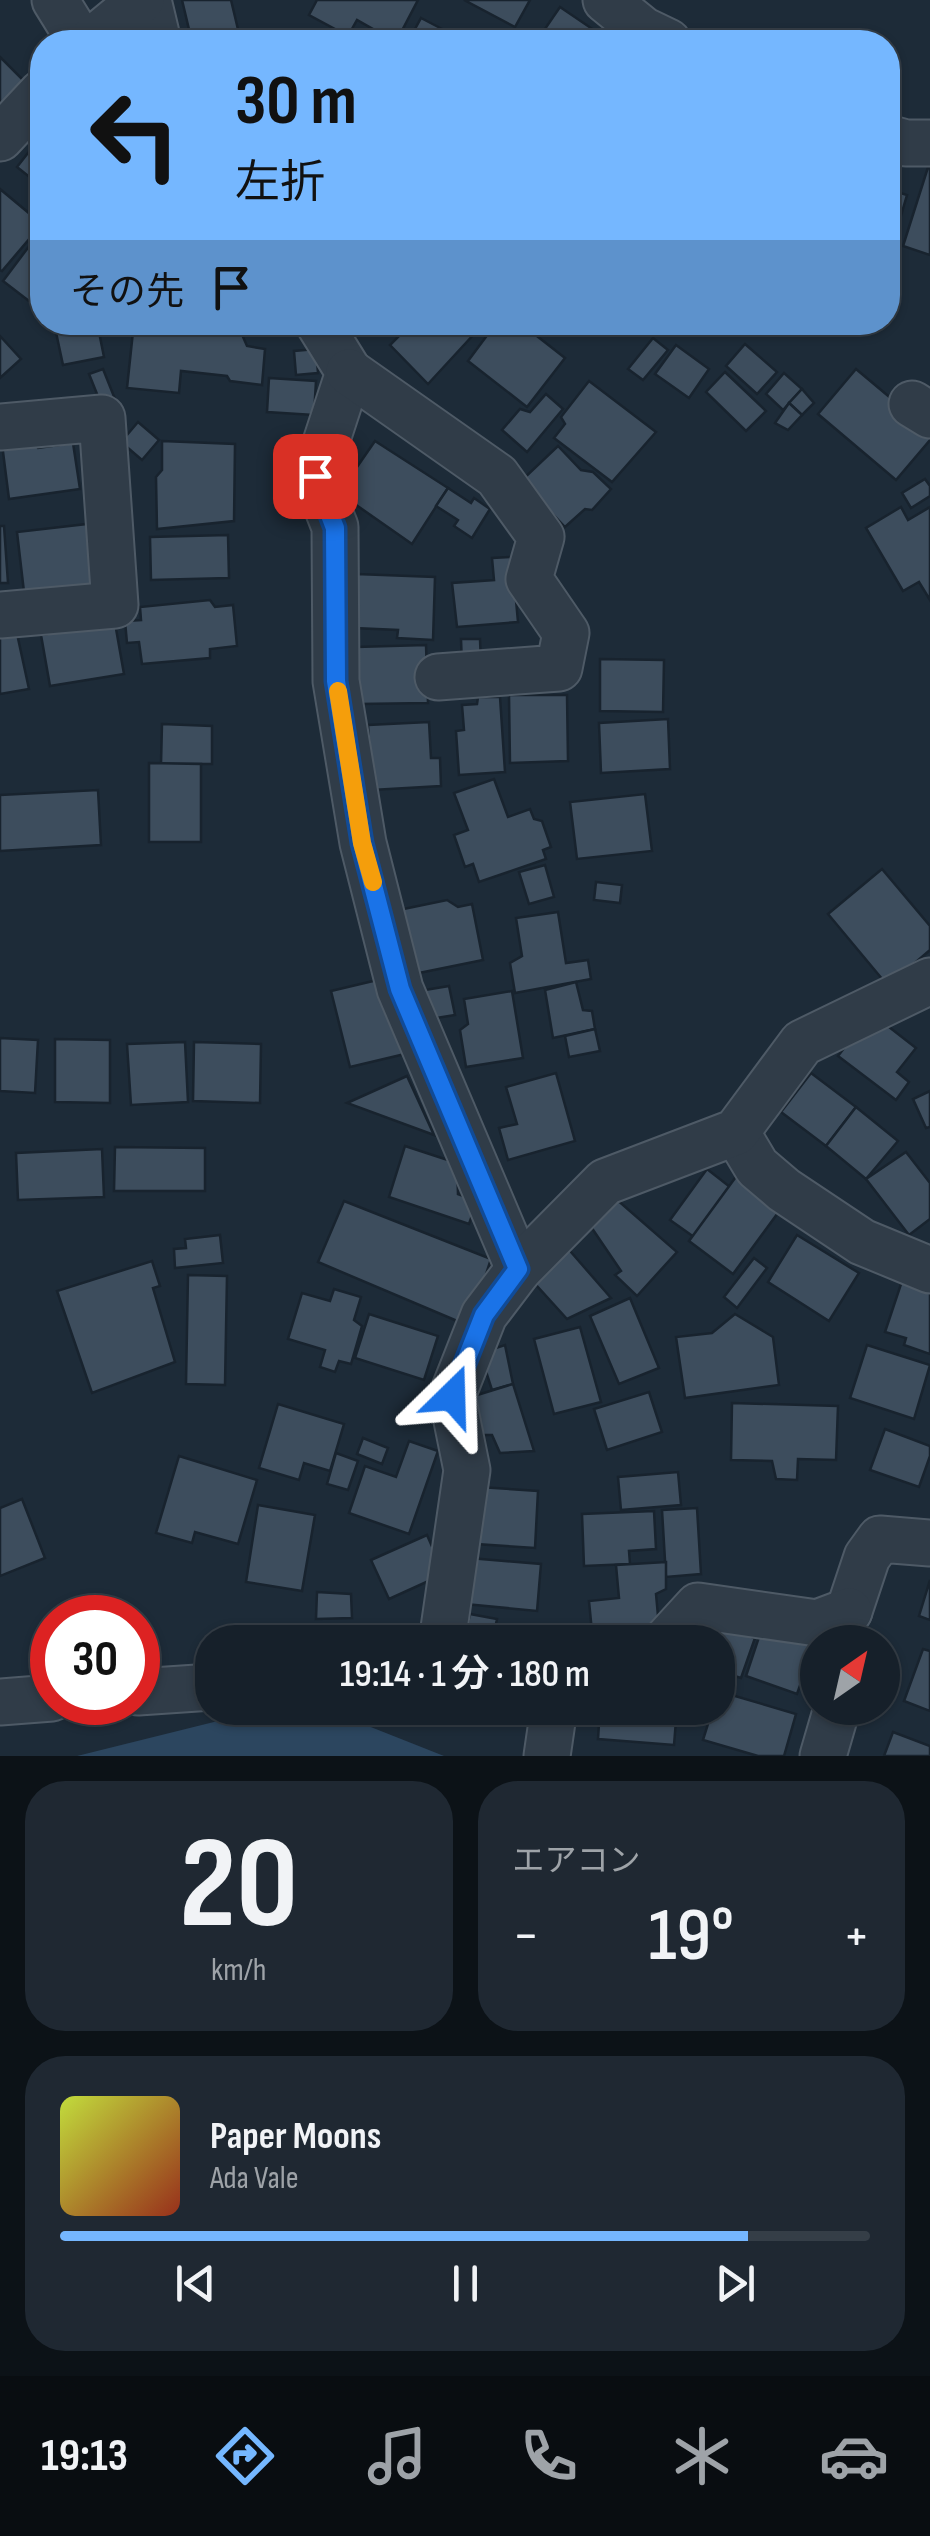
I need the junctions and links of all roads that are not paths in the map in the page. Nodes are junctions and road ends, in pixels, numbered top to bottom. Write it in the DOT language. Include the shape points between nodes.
graph roads {
  1 [pos="55,0"];
  2 [pos="145,0"];
  3 [pos="606,0"];
  4 [pos="74,30"];
  5 [pos="106,30"];
  6 [pos="154,30"];
  7 [pos="643,30"];
  8 [pos="30,105"];
  9 [pos="0,138"];
  10 [pos="900,141"];
  11 [pos="930,143"];
  12 [pos="326,335"];
  13 [pos="349,372"];
  14 [pos="0,427"];
  15 [pos="0,615"];
  16 [pos="438,678"];
  17 [pos="930,981"];
  18 [pos="736,1132"];
  19 [pos="518,1269"];
  20 [pos="930,1270"];
  21 [pos="930,1543"];
  22 [pos="444,1625"];
  23 [pos="680,1625"];
  24 [pos="841,1625"];
  25 [pos="853,1625"];
  26 [pos="195,1687"];
  27 [pos="160,1690"];
  28 [pos="30,1700"];
  29 [pos="0,1702"];
  30 [pos="552,1725"];
  31 [pos="832,1725"];
  32 [pos="548,1756"];
  33 [pos="823,1756"];
  1 -- 4 [label="street"];
  2 -- 5 [label="street"];
  2 -- 6 [label="street"];
  3 -- 7 [label="street"];
  8 -- 9 [label="street"];
  10 -- 11 [label="street"];
  12 -- 13 [label="street"];
  13 -- 16 [label="street" via="496,476 541,537 529,579 566,633 559,668"];
  13 -- 19 [label="street" via="315,476 335,528 336,681 362,843 400,989"];
  14 -- 15 [label="street" via="102,418 115,604"];
  17 -- 18 [label="street" via="802,1043"];
  18 -- 19 [label="street" via="604,1182"];
  18 -- 20 [label="street" via="757,1167 784,1190 862,1242"];
  19 -- 22 [label="street" via="484,1315 452,1396 467,1470"];
  21 -- 25 [label="street" via="880,1539 867,1557"];
  23 -- 24 [label="street" via="698,1606"];
  26 -- 27 [label="street"];
  28 -- 29 [label="street"];
  30 -- 32 [label="street"];
  31 -- 33 [label="street"];
}
